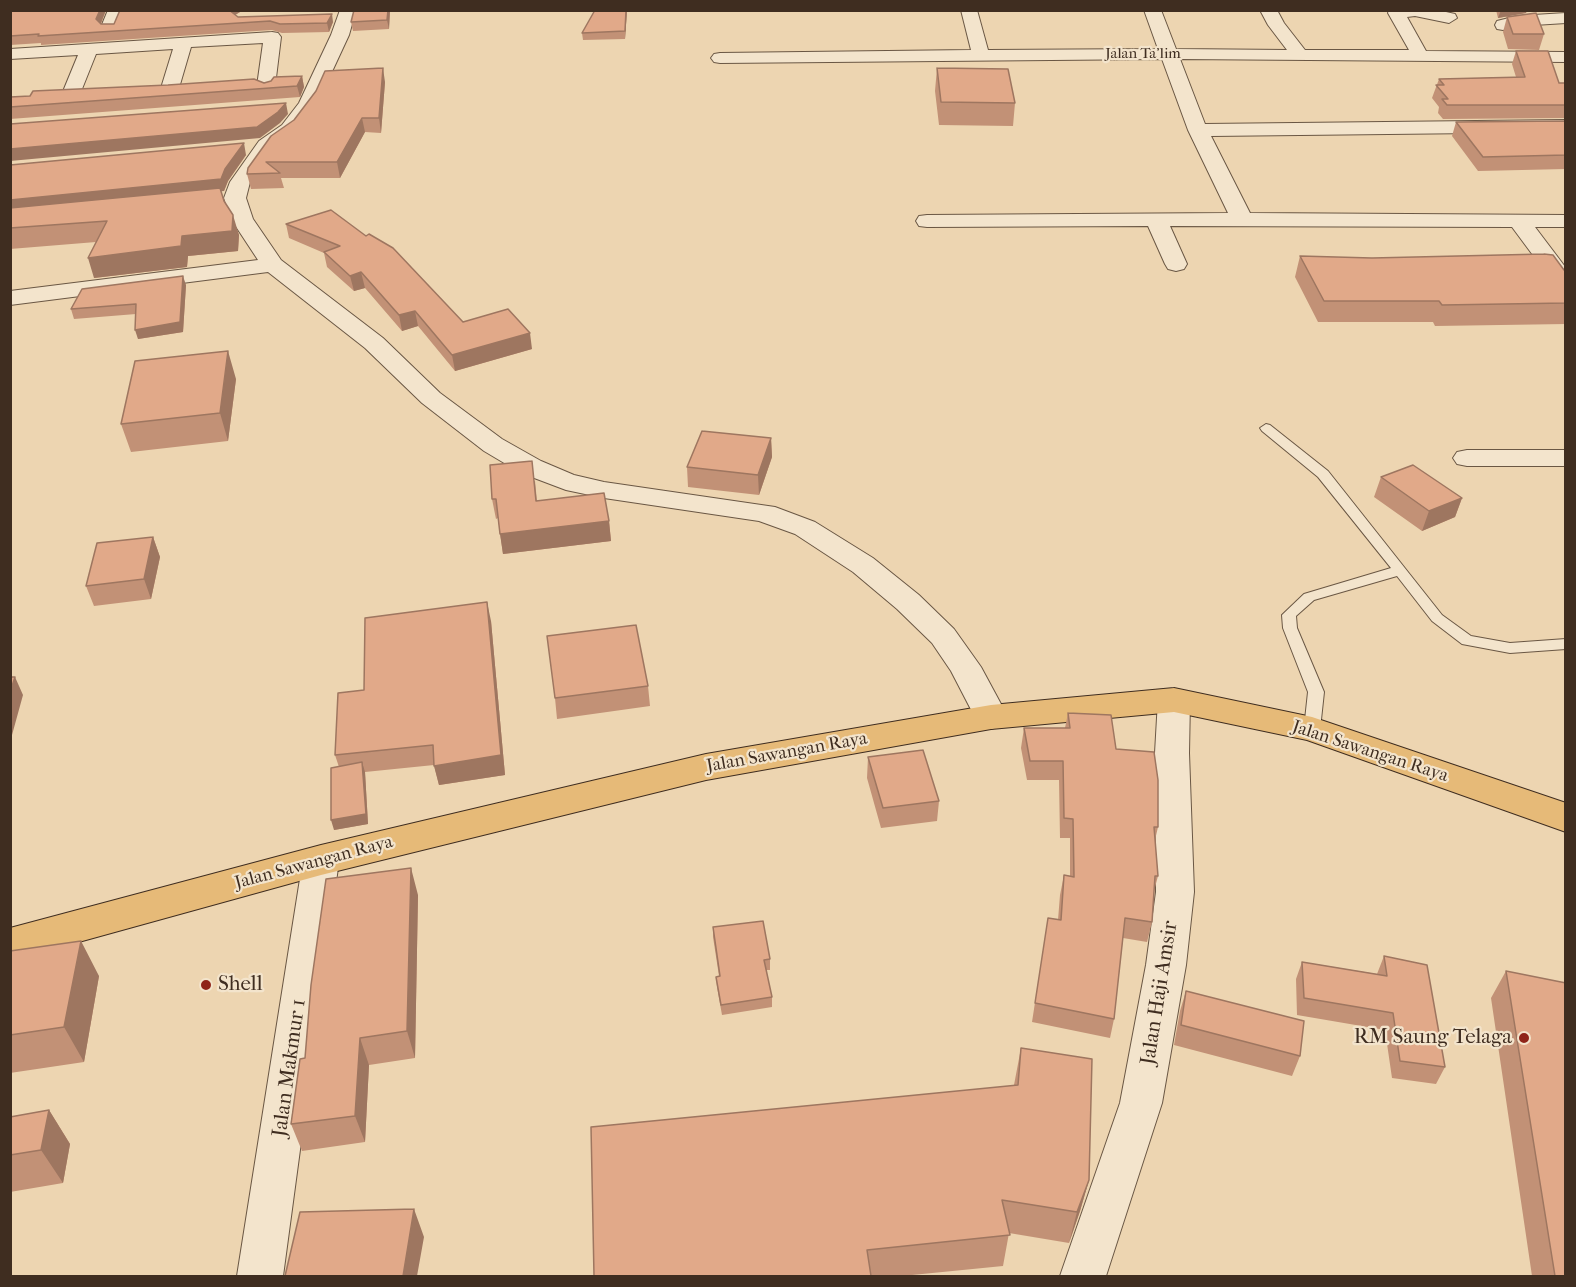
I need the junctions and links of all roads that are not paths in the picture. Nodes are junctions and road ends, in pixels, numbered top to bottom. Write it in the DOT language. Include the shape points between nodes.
graph roads {
  1 [pos="117,10"];
  2 [pos="969,10"];
  3 [pos="1152,10"];
  4 [pos="1268,10"];
  5 [pos="340,13"];
  6 [pos="1449,18"];
  7 [pos="1566,18"];
  8 [pos="132,26"];
  9 [pos="1503,26"];
  10 [pos="184,42"];
  11 [pos="90,48"];
  12 [pos="10,54"];
  13 [pos="1170,54"];
  14 [pos="981,56"];
  15 [pos="1301,56"];
  16 [pos="1421,57"];
  17 [pos="1566,57"];
  18 [pos="720,58"];
  19 [pos="266,86"];
  20 [pos="170,88"];
  21 [pos="74,89"];
  22 [pos="1566,126"];
  23 [pos="1198,130"];
  24 [pos="266,145"];
  25 [pos="239,147"];
  26 [pos="1156,219"];
  27 [pos="1242,219"];
  28 [pos="1518,220"];
  29 [pos="927,221"];
  30 [pos="1566,221"];
  31 [pos="1176,264"];
  32 [pos="273,265"];
  33 [pos="1566,284"];
  34 [pos="10,298"];
  35 [pos="1266,428"];
  36 [pos="1467,458"];
  37 [pos="1566,458"];
  38 [pos="1400,570"];
  39 [pos="1566,644"];
  40 [pos="1174,700"];
  41 [pos="991,717"];
  42 [pos="1312,729"];
  43 [pos="1566,818"];
  44 [pos="321,860"];
  45 [pos="10,945"];
  46 [pos="260,1276"];
  47 [pos="1083,1276"];
  1 -- 8 [label="street" via="104,27"];
  2 -- 14 [label="street"];
  3 -- 13 [label="street"];
  4 -- 15 [label="street"];
  5 -- 24 [label="street" via="340,35 296,106 289,129"];
  6 -- 16 [label="street" via="1415,11 1396,13"];
  7 -- 9 [label="street" via="1517,21"];
  10 -- 11 [label="street"];
  10 -- 19 [label="street" via="272,37"];
  10 -- 20 [label="street"];
  11 -- 12 [label="street"];
  11 -- 21 [label="street"];
  13 -- 14 [label="street, Jalan Ta'lim"];
  13 -- 15 [label="street, Jalan Ta'lim"];
  13 -- 23 [label="street"];
  14 -- 18 [label="street, Jalan Ta'lim"];
  15 -- 16 [label="street, Jalan Ta'lim"];
  16 -- 17 [label="street, Jalan Ta'lim"];
  22 -- 23 [label="street"];
  23 -- 27 [label="street"];
  24 -- 25 [label="street"];
  24 -- 32 [label="street" via="224,199"];
  26 -- 27 [label="street"];
  26 -- 29 [label="street"];
  26 -- 31 [label="street"];
  27 -- 28 [label="street"];
  28 -- 30 [label="street"];
  28 -- 33 [label="street"];
  32 -- 34 [label="street"];
  32 -- 41 [label="street" via="374,343 431,398 493,445 531,467 566,482 765,513 806,528 863,565 943,636 965,667"];
  35 -- 38 [label="lane" via="1323,474"];
  36 -- 37 [label="street"];
  38 -- 39 [label="lane" via="1437,618 1467,640 1510,648"];
  38 -- 42 [label="lane" via="1309,597 1289,615 1290,628 1316,692"];
  40 -- 41 [label="highway, Jalan Sawangan Raya"];
  40 -- 42 [label="highway, Jalan Sawangan Raya"];
  40 -- 47 [label="street, Jalan Haji Amsir" via="1176,861 1166,965 1141,1103"];
  41 -- 44 [label="highway, Jalan Sawangan Raya" via="706,767"];
  42 -- 43 [label="highway, Jalan Sawangan Raya"];
  44 -- 45 [label="highway, Jalan Sawangan Raya"];
  44 -- 46 [label="street, Jalan Makmur 1"];
}
